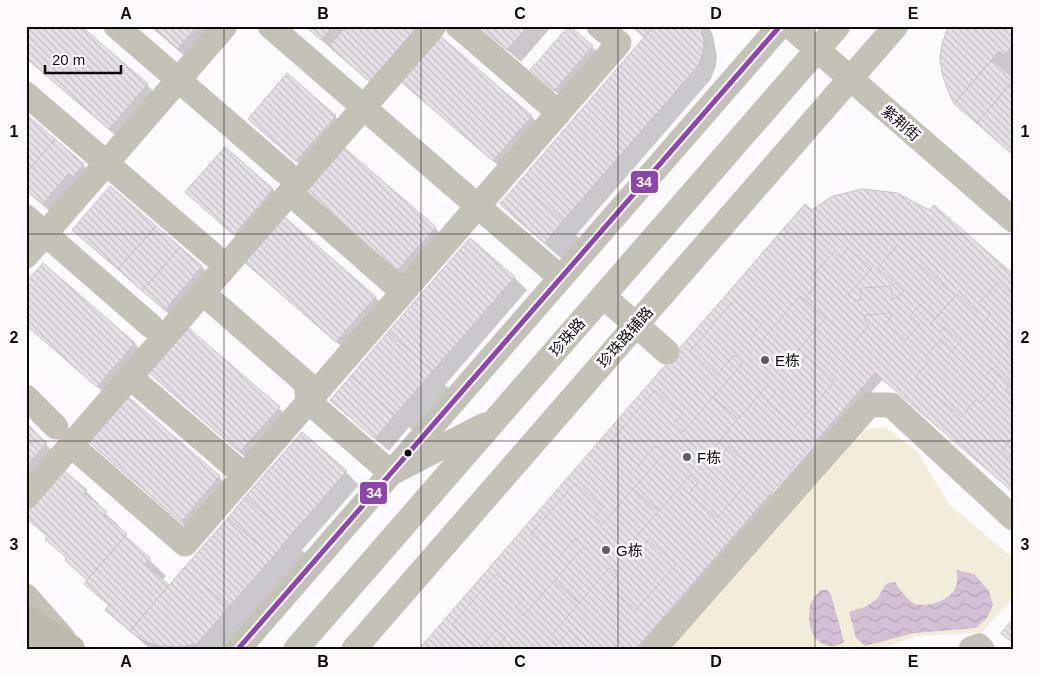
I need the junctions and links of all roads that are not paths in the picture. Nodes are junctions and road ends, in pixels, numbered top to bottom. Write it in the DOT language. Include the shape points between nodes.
graph roads {
  1 [pos="116,26"];
  2 [pos="225,26"];
  3 [pos="270,26"];
  4 [pos="434,26"];
  5 [pos="458,26"];
  6 [pos="599,26"];
  7 [pos="780,26"];
  8 [pos="790,26"];
  9 [pos="838,26"];
  10 [pos="896,26"];
  11 [pos="817,50"];
  12 [pos="850,78"];
  13 [pos="178,80"];
  14 [pos="26,94"];
  15 [pos="358,103"];
  16 [pos="559,113"];
  17 [pos="106,164"];
  18 [pos="287,183"];
  19 [pos="478,206"];
  20 [pos="26,217"];
  21 [pos="1013,220"];
  22 [pos="45,234"];
  23 [pos="213,255"];
  24 [pos="26,256"];
  25 [pos="561,278"];
  26 [pos="404,292"];
  27 [pos="203,293"];
  28 [pos="603,296"];
  29 [pos="636,325"];
  30 [pos="152,326"];
  31 [pos="667,352"];
  32 [pos="130,376"];
  33 [pos="26,397"];
  34 [pos="308,401"];
  35 [pos="496,419"];
  36 [pos="63,436"];
  37 [pos="391,473"];
  38 [pos="244,476"];
  39 [pos="26,496"];
  40 [pos="1013,518"];
  41 [pos="26,596"];
  42 [pos="26,618"];
  43 [pos="26,642"];
  44 [pos="32,649"];
  45 [pos="72,649"];
  46 [pos="238,649"];
  47 [pos="296,649"];
  48 [pos="354,649"];
  49 [pos="654,649"];
  50 [pos="971,649"];
  51 [pos="982,649"];
  1 -- 13 [label="street"];
  2 -- 13 [label="street"];
  3 -- 15 [label="street"];
  4 -- 15 [label="street"];
  5 -- 16 [label="street"];
  6 -- 16 [label="street" via="619,43"];
  7 -- 25 [label="street"];
  8 -- 11 [label="street, 紫荆街"];
  9 -- 11 [label="street, 珍珠路"];
  10 -- 12 [label="street, 珍珠路辅路"];
  11 -- 12 [label="street, 紫荆街"];
  11 -- 28 [label="street, 珍珠路"];
  12 -- 21 [label="street, 紫荆街"];
  12 -- 29 [label="street, 珍珠路辅路"];
  13 -- 17 [label="street"];
  13 -- 18 [label="street"];
  14 -- 17 [label="street"];
  15 -- 18 [label="street"];
  15 -- 19 [label="street"];
  16 -- 19 [label="street"];
  17 -- 22 [label="street"];
  17 -- 23 [label="street"];
  18 -- 26 [label="street"];
  18 -- 27 [label="street"];
  19 -- 25 [label="street"];
  19 -- 26 [label="street"];
  20 -- 22 [label="street"];
  22 -- 24 [label="street"];
  22 -- 30 [label="street"];
  25 -- 37 [label="street"];
  26 -- 34 [label="street"];
  27 -- 32 [label="street"];
  27 -- 34 [label="street" via="306,382"];
  28 -- 29 [label="street"];
  28 -- 35 [label="street, 珍珠路"];
  29 -- 31 [label="street"];
  29 -- 48 [label="street, 珍珠路辅路"];
  32 -- 36 [label="street"];
  32 -- 38 [label="street"];
  33 -- 36 [label="street"];
  34 -- 37 [label="street"];
  34 -- 38 [label="street"];
  35 -- 37 [label="street"];
  35 -- 47 [label="street, 珍珠路"];
  36 -- 38 [label="street" via="185,544"];
  36 -- 39 [label="street"];
  37 -- 46 [label="street"];
  40 -- 49 [label="street" via="890,405 869,405"];
  41 -- 45 [label="street"];
  42 -- 45 [label="main road"];
  43 -- 44 [label="main road"];
  50 -- 51 [label="street" via="979,646"];
}
